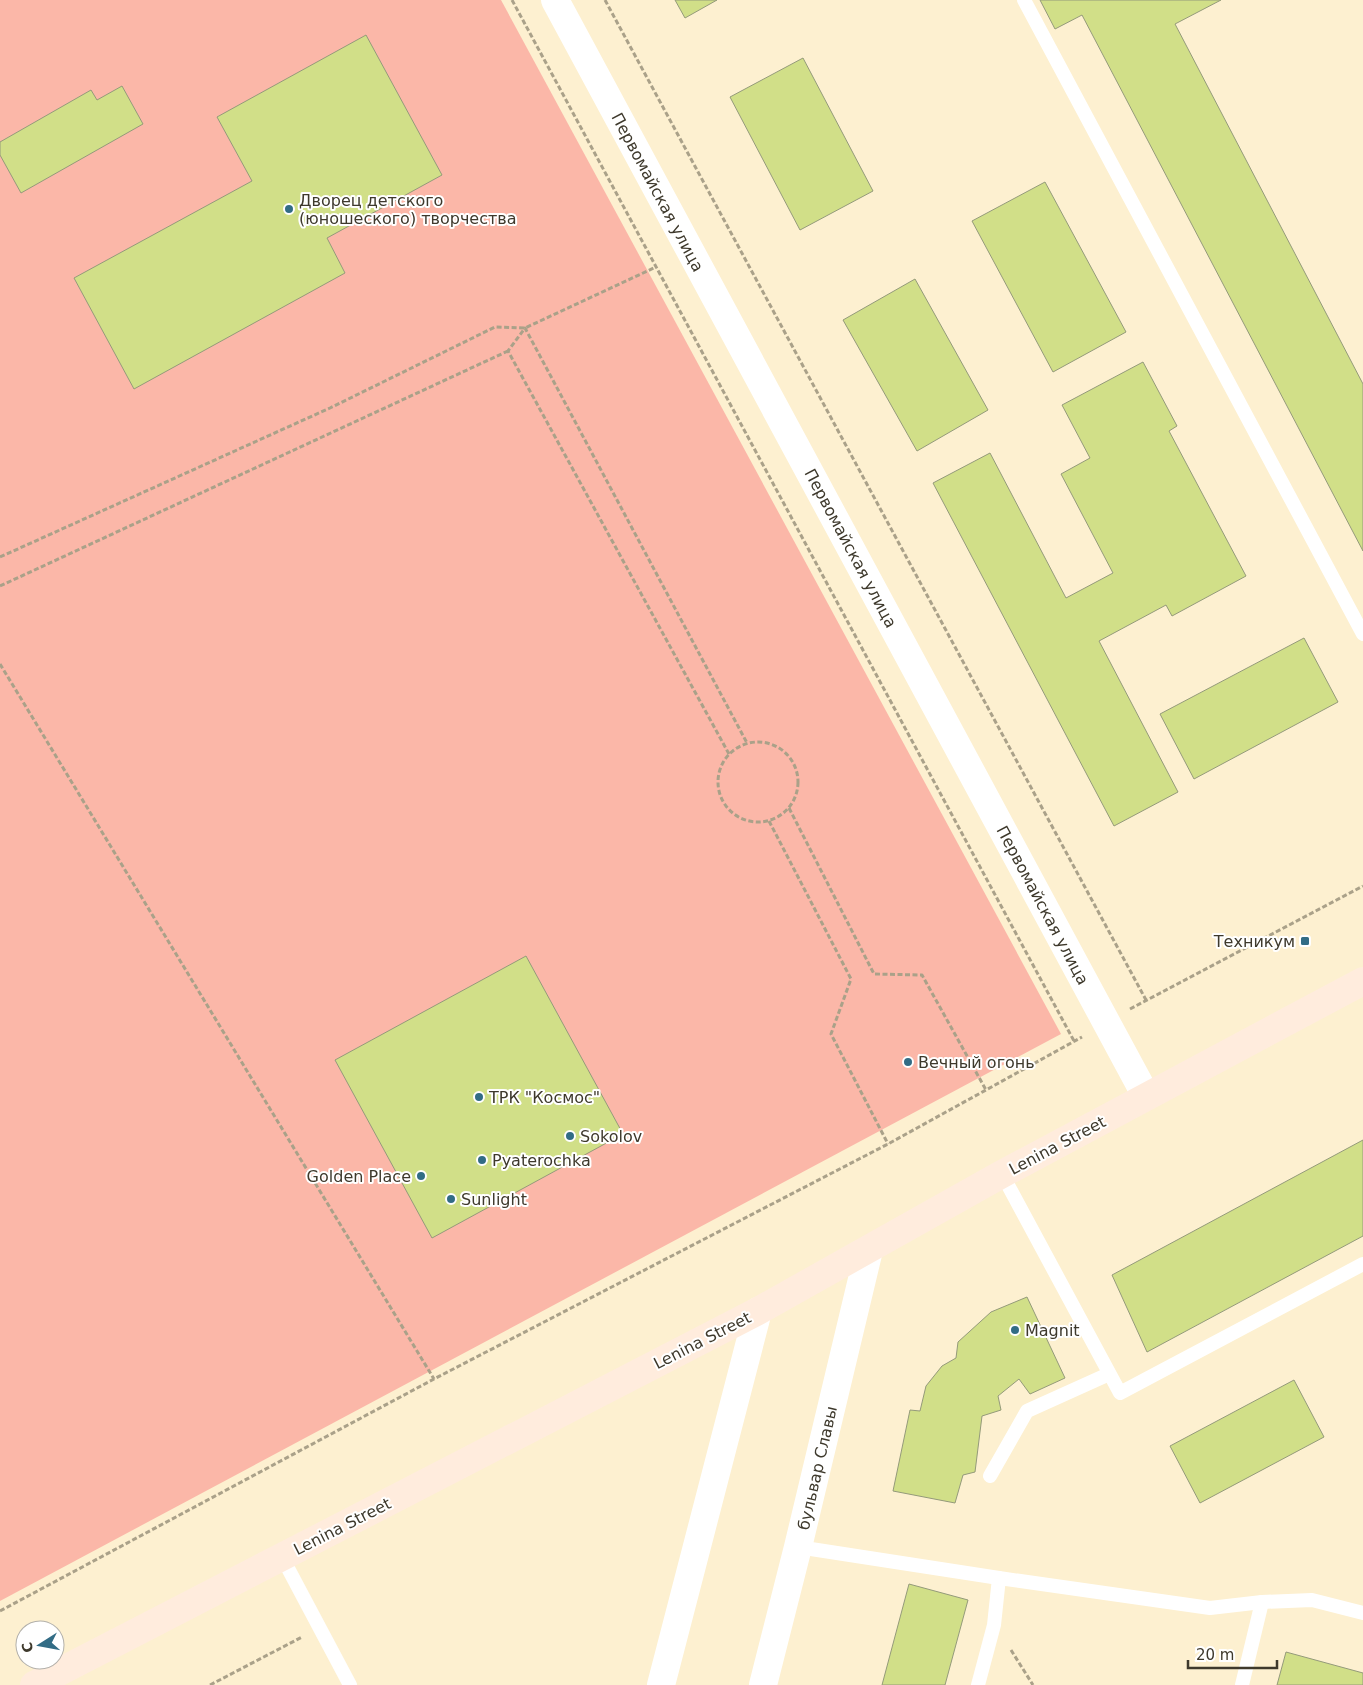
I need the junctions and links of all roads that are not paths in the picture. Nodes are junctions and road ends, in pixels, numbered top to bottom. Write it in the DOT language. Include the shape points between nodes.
graph roads {
  1 [pos="555,0"];
  2 [pos="1024,0"];
  3 [pos="1363,634"];
  4 [pos="1363,981"];
  5 [pos="1146,1096"];
  6 [pos="1002,1174"];
  7 [pos="869,1250"];
  8 [pos="1363,1264"];
  9 [pos="758,1311"];
  10 [pos="1109,1374"];
  11 [pos="990,1476"];
  12 [pos="798,1547"];
  13 [pos="282,1557"];
  14 [pos="999,1578"];
  15 [pos="1262,1602"];
  16 [pos="1363,1613"];
  17 [pos="34,1685"];
  18 [pos="350,1685"];
  19 [pos="661,1685"];
  20 [pos="763,1685"];
  21 [pos="978,1685"];
  22 [pos="1242,1685"];
  1 -- 5 [label="street, Первомайская улица"];
  2 -- 3 [label="lane"];
  4 -- 5 [label="main road, Lenina Street"];
  5 -- 6 [label="main road, Lenina Street"];
  6 -- 7 [label="main road, Lenina Street"];
  6 -- 10 [label="lane"];
  7 -- 9 [label="main road, Lenina Street"];
  7 -- 12 [label="street, бульвар Славы"];
  8 -- 10 [label="lane" via="1120,1393"];
  9 -- 13 [label="main road, Lenina Street"];
  9 -- 19 [label="street"];
  10 -- 11 [label="lane" via="1027,1411"];
  12 -- 14 [label="lane"];
  12 -- 20 [label="street, бульвар Славы"];
  13 -- 17 [label="main road, Lenina Street"];
  13 -- 18 [label="lane"];
  14 -- 15 [label="lane" via="1210,1608"];
  14 -- 21 [label="lane" via="994,1625"];
  15 -- 16 [label="lane" via="1312,1600"];
  15 -- 22 [label="lane"];
}
